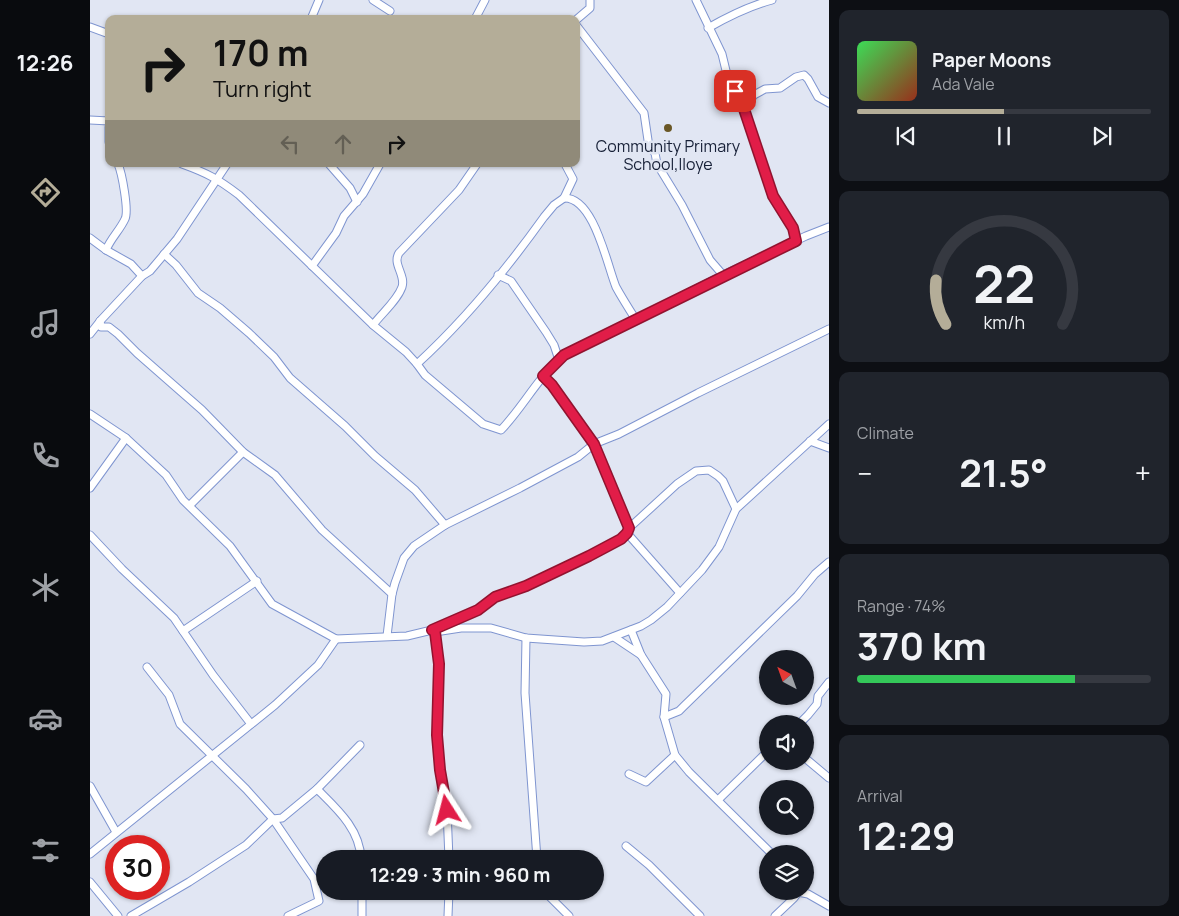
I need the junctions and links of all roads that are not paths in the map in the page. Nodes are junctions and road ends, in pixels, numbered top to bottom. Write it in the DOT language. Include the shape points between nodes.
graph roads {
  1 [pos="319,0"];
  2 [pos="373,0"];
  3 [pos="485,0"];
  4 [pos="590,0"];
  5 [pos="696,0"];
  6 [pos="772,0"];
  7 [pos="390,12"];
  8 [pos="313,15"];
  9 [pos="477,15"];
  10 [pos="580,17"];
  11 [pos="90,27"];
  12 [pos="708,28"];
  13 [pos="580,30"];
  14 [pos="105,33"];
  15 [pos="741,100"];
  16 [pos="828,100"];
  17 [pos="90,120"];
  18 [pos="105,121"];
  19 [pos="119,167"];
  20 [pos="191,167"];
  21 [pos="225,167"];
  22 [pos="332,167"];
  23 [pos="378,167"];
  24 [pos="475,167"];
  25 [pos="566,167"];
  26 [pos="217,179"];
  27 [pos="350,188"];
  28 [pos="363,194"];
  29 [pos="564,198"];
  30 [pos="357,202"];
  31 [pos="829,227"];
  32 [pos="90,238"];
  33 [pos="796,241"];
  34 [pos="106,250"];
  35 [pos="164,254"];
  36 [pos="312,266"];
  37 [pos="498,275"];
  38 [pos="723,275"];
  39 [pos="142,276"];
  40 [pos="636,320"];
  41 [pos="100,321"];
  42 [pos="373,325"];
  43 [pos="829,329"];
  44 [pos="90,334"];
  45 [pos="559,360"];
  46 [pos="417,364"];
  47 [pos="543,376"];
  48 [pos="90,414"];
  49 [pos="829,424"];
  50 [pos="822,430"];
  51 [pos="126,438"];
  52 [pos="810,441"];
  53 [pos="594,444"];
  54 [pos="828,447"];
  55 [pos="243,452"];
  56 [pos="90,488"];
  57 [pos="190,505"];
  58 [pos="736,509"];
  59 [pos="446,525"];
  60 [pos="628,530"];
  61 [pos="90,535"];
  62 [pos="829,562"];
  63 [pos="257,581"];
  64 [pos="680,593"];
  65 [pos="392,594"];
  66 [pos="631,630"];
  67 [pos="183,631"];
  68 [pos="434,631"];
  69 [pos="387,636"];
  70 [pos="614,636"];
  71 [pos="526,638"];
  72 [pos="336,639"];
  73 [pos="641,655"];
  74 [pos="147,667"];
  75 [pos="829,682"];
  76 [pos="807,715"];
  77 [pos="664,717"];
  78 [pos="251,724"];
  79 [pos="360,745"];
  80 [pos="675,755"];
  81 [pos="213,756"];
  82 [pos="759,759"];
  83 [pos="814,766"];
  84 [pos="629,774"];
  85 [pos="829,778"];
  86 [pos="90,786"];
  87 [pos="318,789"];
  88 [pos="718,800"];
  89 [pos="273,819"];
  90 [pos="116,832"];
  91 [pos="763,845"];
  92 [pos="626,846"];
  93 [pos="361,850"];
  94 [pos="449,850"];
  95 [pos="536,850"];
  96 [pos="90,854"];
  97 [pos="90,882"];
  98 [pos="814,897"];
  99 [pos="362,900"];
  100 [pos="449,900"];
  101 [pos="553,900"];
  102 [pos="792,900"];
  103 [pos="829,906"];
  104 [pos="118,916"];
  105 [pos="131,916"];
  106 [pos="288,916"];
  107 [pos="362,916"];
  108 [pos="448,916"];
  109 [pos="569,916"];
  110 [pos="700,916"];
  111 [pos="775,916"];
  1 -- 8 [label="street"];
  2 -- 7 [label="street"];
  3 -- 9 [label="street"];
  4 -- 10 [label="street" via="590,8"];
  5 -- 12 [label="street"];
  6 -- 12 [label="street" via="737,12"];
  11 -- 14 [label="street"];
  12 -- 15 [label="street" via="722,54 729,83"];
  13 -- 38 [label="street" via="644,113 649,147 656,153 657,164 710,260"];
  15 -- 16 [label="street" via="749,102 765,89 780,88 804,75 818,97"];
  15 -- 33 [label="street" via="773,196 793,228"];
  17 -- 18 [label="street"];
  19 -- 34 [label="street" via="125,190 126,216"];
  20 -- 26 [label="street"];
  21 -- 26 [label="street"];
  22 -- 27 [label="street"];
  23 -- 28 [label="street"];
  24 -- 42 [label="street" via="459,190 396,257 403,277 402,286"];
  25 -- 29 [label="street" via="573,180"];
  26 -- 35 [label="street"];
  26 -- 36 [label="street" via="239,195"];
  27 -- 28 [label="street"];
  27 -- 30 [label="street"];
  28 -- 30 [label="street"];
  29 -- 37 [label="street" via="554,205"];
  29 -- 40 [label="street" via="576,201 591,217 617,288"];
  30 -- 36 [label="street" via="344,216"];
  31 -- 33 [label="street"];
  32 -- 34 [label="street"];
  33 -- 38 [label="street"];
  34 -- 39 [label="street" via="131,264"];
  35 -- 39 [label="street"];
  35 -- 59 [label="street" via="198,293 249,333 290,378 415,490"];
  36 -- 42 [label="street"];
  37 -- 45 [label="street" via="511,281 554,345"];
  37 -- 46 [label="street" via="470,312"];
  38 -- 40 [label="street"];
  39 -- 41 [label="street"];
  40 -- 45 [label="street"];
  41 -- 44 [label="street"];
  41 -- 55 [label="street" via="101,327 109,327 118,334"];
  42 -- 46 [label="street"];
  43 -- 53 [label="street"];
  45 -- 47 [label="street"];
  46 -- 47 [label="street" via="425,376 482,424 501,430"];
  47 -- 53 [label="street"];
  48 -- 51 [label="street"];
  49 -- 50 [label="street"];
  50 -- 52 [label="street"];
  50 -- 54 [label="street"];
  51 -- 56 [label="street"];
  51 -- 57 [label="street" via="166,475"];
  52 -- 54 [label="street"];
  52 -- 58 [label="street"];
  53 -- 59 [label="street" via="578,457"];
  53 -- 60 [label="street"];
  55 -- 57 [label="street"];
  55 -- 65 [label="street" via="275,474 322,530"];
  57 -- 63 [label="street" via="230,546"];
  58 -- 60 [label="street" via="718,476 709,470 696,471 677,484"];
  58 -- 64 [label="street" via="719,548"];
  59 -- 65 [label="street" via="409,550"];
  60 -- 64 [label="street"];
  60 -- 68 [label="street" via="621,539 589,556 495,597 478,610"];
  61 -- 67 [label="street" via="174,618"];
  62 -- 77 [label="street" via="679,711"];
  63 -- 67 [label="street"];
  63 -- 72 [label="street" via="272,604"];
  64 -- 66 [label="street" via="652,620"];
  65 -- 69 [label="street"];
  66 -- 70 [label="street"];
  66 -- 73 [label="street"];
  67 -- 78 [label="street"];
  68 -- 69 [label="street"];
  68 -- 71 [label="street" via="491,628"];
  68 -- 94 [label="street" via="439,664 437,735"];
  69 -- 72 [label="street"];
  70 -- 71 [label="street" via="602,641 584,642"];
  70 -- 73 [label="street"];
  71 -- 95 [label="street" via="525,693"];
  72 -- 78 [label="street" via="318,665"];
  73 -- 77 [label="street" via="666,694"];
  74 -- 81 [label="street" via="169,695 180,724"];
  75 -- 76 [label="street"];
  77 -- 80 [label="street"];
  78 -- 81 [label="street"];
  79 -- 87 [label="street"];
  80 -- 84 [label="street" via="646,782"];
  80 -- 88 [label="street"];
  81 -- 89 [label="street"];
  81 -- 90 [label="street"];
  82 -- 88 [label="street"];
  83 -- 85 [label="street"];
  86 -- 90 [label="street"];
  87 -- 89 [label="street" via="282,818"];
  87 -- 93 [label="street" via="350,823"];
  88 -- 91 [label="street"];
  89 -- 105 [label="street" via="246,845"];
  89 -- 106 [label="street" via="314,879 319,900"];
  90 -- 96 [label="street"];
  92 -- 110 [label="street"];
  97 -- 104 [label="street"];
  98 -- 103 [label="street"];
  99 -- 107 [label="street"];
  100 -- 108 [label="street"];
  101 -- 109 [label="street"];
  102 -- 111 [label="street"];
}
